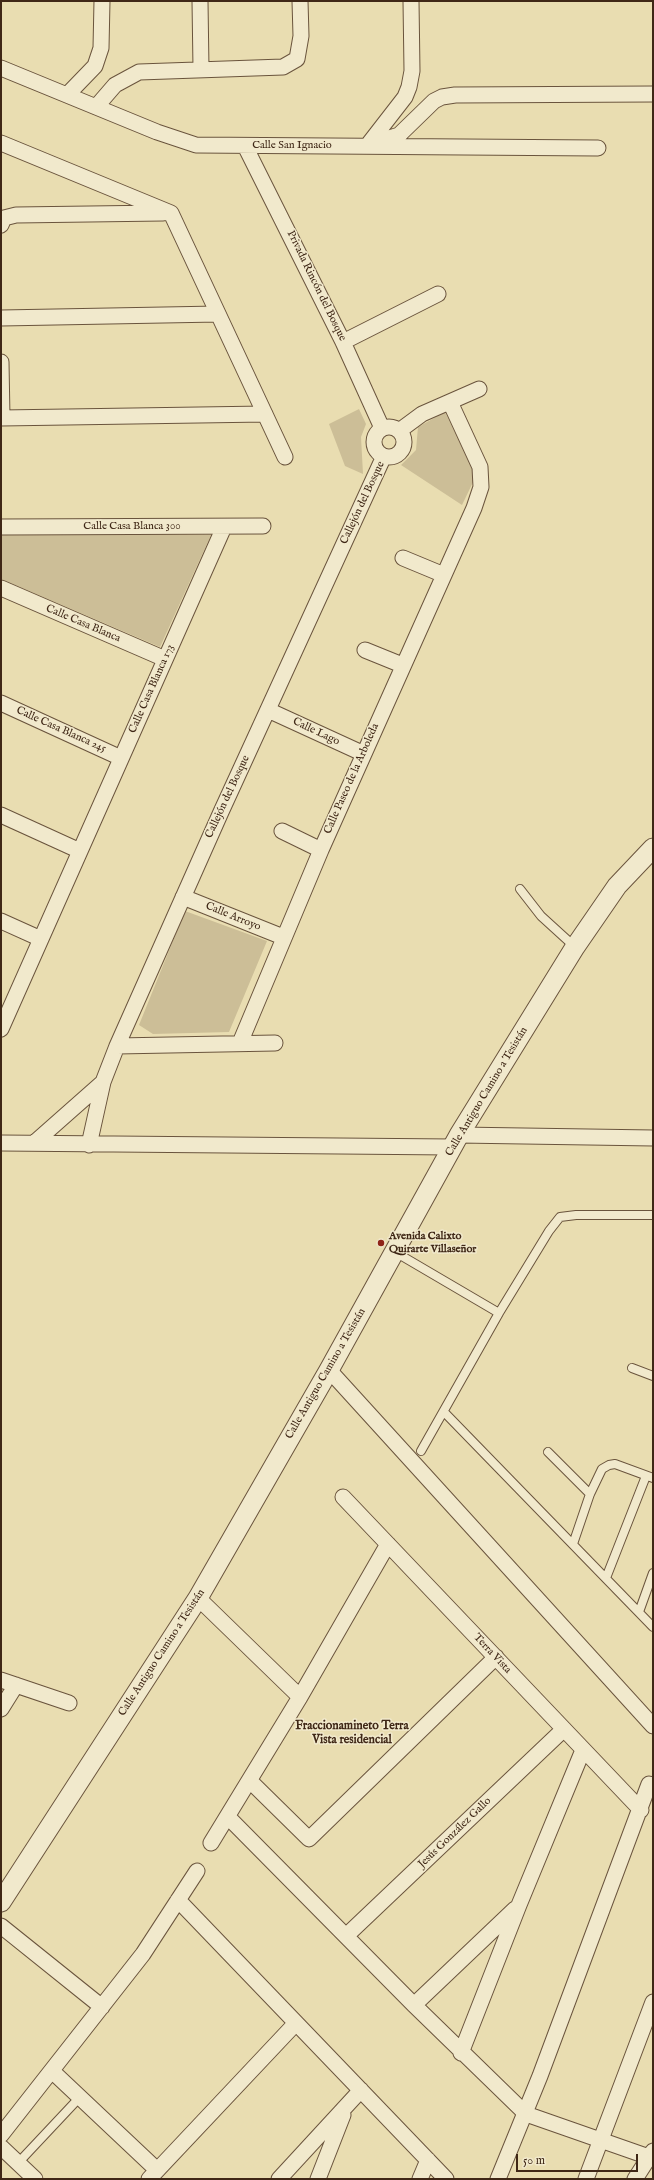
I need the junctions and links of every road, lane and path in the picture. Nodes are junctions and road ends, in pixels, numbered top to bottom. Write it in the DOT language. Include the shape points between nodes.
graph roads {
  1 [pos="102,1"];
  2 [pos="200,1"];
  3 [pos="300,1"];
  4 [pos="411,1"];
  5 [pos="1,68"];
  6 [pos="201,69"];
  7 [pos="653,94"];
  8 [pos="67,95"];
  9 [pos="96,107"];
  10 [pos="1,144"];
  11 [pos="246,146"];
  12 [pos="367,146"];
  13 [pos="598,148"];
  14 [pos="170,212"];
  15 [pos="1,225"];
  16 [pos="438,294"];
  17 [pos="218,314"];
  18 [pos="1,318"];
  19 [pos="343,342"];
  20 [pos="1,362"];
  21 [pos="479,389"];
  22 [pos="450,402"];
  23 [pos="265,414"];
  24 [pos="2,418"];
  25 [pos="382,428"];
  26 [pos="399,431"];
  27 [pos="384,456"];
  28 [pos="285,457"];
  29 [pos="263,526"];
  30 [pos="1,527"];
  31 [pos="224,527"];
  32 [pos="403,558"];
  33 [pos="444,575"];
  34 [pos="1,588"];
  35 [pos="365,650"];
  36 [pos="165,659"];
  37 [pos="402,665"];
  38 [pos="1,703"];
  39 [pos="268,710"];
  40 [pos="364,754"];
  41 [pos="121,758"];
  42 [pos="1,814"];
  43 [pos="282,831"];
  44 [pos="653,848"];
  45 [pos="80,850"];
  46 [pos="321,850"];
  47 [pos="520,889"];
  48 [pos="183,897"];
  49 [pos="1,921"];
  50 [pos="283,937"];
  51 [pos="41,939"];
  52 [pos="575,947"];
  53 [pos="1,1029"];
  54 [pos="240,1043"];
  55 [pos="275,1043"];
  56 [pos="117,1046"];
  57 [pos="103,1082"];
  58 [pos="653,1138"];
  59 [pos="456,1141"];
  60 [pos="1,1143"];
  61 [pos="34,1143"];
  62 [pos="89,1145"];
  63 [pos="653,1215"];
  64 [pos="395,1252"];
  65 [pos="499,1313"];
  66 [pos="632,1368"];
  67 [pos="329,1370"];
  68 [pos="653,1376"];
  69 [pos="444,1412"];
  70 [pos="421,1451"];
  71 [pos="548,1452"];
  72 [pos="650,1477"];
  73 [pos="590,1494"];
  74 [pos="343,1497"];
  75 [pos="388,1544"];
  76 [pos="573,1544"];
  77 [pos="653,1573"];
  78 [pos="606,1578"];
  79 [pos="198,1598"];
  80 [pos="639,1612"];
  81 [pos="653,1627"];
  82 [pos="496,1657"];
  83 [pos="1,1680"];
  84 [pos="16,1685"];
  85 [pos="300,1697"];
  86 [pos="68,1703"];
  87 [pos="1,1709"];
  88 [pos="653,1726"];
  89 [pos="564,1729"];
  90 [pos="584,1750"];
  91 [pos="250,1781"];
  92 [pos="649,1784"];
  93 [pos="641,1810"];
  94 [pos="228,1817"];
  95 [pos="211,1843"];
  96 [pos="197,1871"];
  97 [pos="178,1900"];
  98 [pos="1,1902"];
  99 [pos="519,1905"];
  100 [pos="1,1926"];
  101 [pos="346,1936"];
  102 [pos="653,2002"];
  103 [pos="414,2005"];
  104 [pos="102,2007"];
  105 [pos="296,2023"];
  106 [pos="461,2053"];
  107 [pos="52,2071"];
  108 [pos="361,2090"];
  109 [pos="80,2097"];
  110 [pos="346,2107"];
  111 [pos="526,2114"];
  112 [pos="1,2135"];
  113 [pos="600,2140"];
  114 [pos="1,2146"];
  115 [pos="651,2154"];
  116 [pos="428,2160"];
  117 [pos="18,2163"];
  118 [pos="153,2175"];
  119 [pos="35,2179"];
  120 [pos="279,2179"];
  121 [pos="318,2179"];
  122 [pos="420,2179"];
  123 [pos="446,2179"];
  124 [pos="498,2179"];
  125 [pos="586,2179"];
  126 [pos="635,2179"];
  1 -- 8 [label="street" via="101,48 95,66"];
  2 -- 6 [label="street"];
  3 -- 6 [label="street" via="301,36 297,59 283,67"];
  4 -- 12 [label="street" via="412,71 409,87 405,97"];
  5 -- 8 [label="street, Calle San Ignacio"];
  6 -- 9 [label="street" via="139,72 115,85"];
  7 -- 12 [label="street" via="442,97 434,101 399,135"];
  8 -- 9 [label="street, Calle San Ignacio"];
  9 -- 11 [label="street, Calle San Ignacio" via="196,145"];
  10 -- 14 [label="street"];
  11 -- 12 [label="street, Calle San Ignacio"];
  11 -- 19 [label="street, Privada Rincón del Bosque"];
  12 -- 13 [label="street, Calle San Ignacio"];
  14 -- 15 [label="street" via="16,215 4,218"];
  14 -- 17 [label="street"];
  16 -- 19 [label="street"];
  17 -- 18 [label="street"];
  17 -- 23 [label="street"];
  19 -- 25 [label="street, Privada Rincón del Bosque"];
  20 -- 24 [label="street"];
  21 -- 22 [label="street"];
  22 -- 26 [label="street" via="422,414"];
  22 -- 33 [label="street, Calle Paseo de la Arboleda" via="480,467 481,487"];
  23 -- 24 [label="street"];
  23 -- 28 [label="street"];
  25 -- 26 [label="street" via="394,428"];
  25 -- 27 [label="street" via="374,443 376,449"];
  26 -- 27 [label="street" via="404,447 396,456"];
  27 -- 39 [label="street, Callejón del Bosque"];
  29 -- 31 [label="street, Calle Casa Blanca 300"];
  30 -- 31 [label="street, Calle Casa Blanca 300"];
  31 -- 36 [label="street, Calle Casa Blanca 173"];
  32 -- 33 [label="street"];
  33 -- 37 [label="street, Calle Paseo de la Arboleda"];
  34 -- 36 [label="street, Calle Casa Blanca"];
  35 -- 37 [label="street"];
  36 -- 41 [label="street, Calle Casa Blanca 173"];
  37 -- 40 [label="street, Calle Paseo de la Arboleda"];
  38 -- 41 [label="street, Calle Casa Blanca 245"];
  39 -- 40 [label="street, Calle Lago"];
  39 -- 48 [label="street, Callejón del Bosque"];
  40 -- 46 [label="street, Calle Paseo de la Arboleda"];
  41 -- 45 [label="street, Calle Casa Blanca 173"];
  42 -- 45 [label="street"];
  43 -- 46 [label="street"];
  44 -- 52 [label="street, Calle Antiguo Camino a Tesistán" via="617,886"];
  45 -- 51 [label="street, Calle Casa Blanca 173"];
  46 -- 50 [label="street, Calle Paseo de la Arboleda"];
  47 -- 52 [label="lane" via="541,916"];
  48 -- 50 [label="street, Calle Arroyo"];
  48 -- 56 [label="street, Callejón del Bosque"];
  49 -- 51 [label="street"];
  50 -- 54 [label="street, Calle Paseo de la Arboleda"];
  51 -- 53 [label="street, Calle Casa Blanca 173"];
  52 -- 59 [label="street, Calle Antiguo Camino a Tesistán"];
  54 -- 55 [label="street"];
  54 -- 56 [label="street"];
  56 -- 57 [label="street, Callejón del Bosque"];
  57 -- 61 [label="street"];
  57 -- 62 [label="street, Callejón del Bosque"];
  58 -- 59 [label="street"];
  59 -- 62 [label="street"];
  59 -- 64 [label="street, Calle Antiguo Camino a Tesistán"];
  60 -- 61 [label="street"];
  61 -- 62 [label="street"];
  63 -- 65 [label="lane" via="560,1217"];
  64 -- 65 [label="lane"];
  64 -- 67 [label="street, Calle Antiguo Camino a Tesistán"];
  65 -- 69 [label="lane"];
  66 -- 68 [label="lane"];
  67 -- 79 [label="street, Calle Antiguo Camino a Tesistán"];
  67 -- 88 [label="street"];
  69 -- 70 [label="lane"];
  69 -- 76 [label="lane"];
  71 -- 73 [label="lane"];
  72 -- 73 [label="lane" via="615,1464 609,1465 602,1469"];
  72 -- 78 [label="lane"];
  73 -- 76 [label="lane"];
  74 -- 75 [label="street, Terra Vista"];
  75 -- 82 [label="street, Terra Vista"];
  75 -- 85 [label="street"];
  76 -- 78 [label="lane"];
  77 -- 80 [label="lane"];
  78 -- 80 [label="lane"];
  79 -- 85 [label="street"];
  79 -- 98 [label="street, Calle Antiguo Camino a Tesistán"];
  80 -- 81 [label="lane"];
  82 -- 89 [label="street, Terra Vista"];
  82 -- 91 [label="street" via="309,1839"];
  83 -- 84 [label="street"];
  84 -- 86 [label="street"];
  84 -- 87 [label="street"];
  85 -- 91 [label="street"];
  89 -- 90 [label="street, Terra Vista"];
  89 -- 101 [label="street, Jesús González Gallo"];
  90 -- 93 [label="street, Terra Vista"];
  90 -- 99 [label="street"];
  91 -- 94 [label="street"];
  92 -- 93 [label="street"];
  93 -- 111 [label="street"];
  94 -- 95 [label="street"];
  94 -- 101 [label="street"];
  96 -- 97 [label="street"];
  97 -- 104 [label="street" via="144,1954"];
  97 -- 105 [label="street"];
  99 -- 103 [label="street"];
  99 -- 106 [label="street"];
  100 -- 104 [label="street"];
  101 -- 103 [label="street"];
  102 -- 113 [label="street"];
  103 -- 106 [label="street"];
  104 -- 107 [label="street"];
  105 -- 108 [label="street"];
  105 -- 118 [label="street"];
  106 -- 111 [label="street"];
  107 -- 109 [label="street"];
  107 -- 112 [label="street"];
  108 -- 110 [label="street"];
  108 -- 116 [label="street"];
  109 -- 117 [label="lane"];
  109 -- 118 [label="street"];
  110 -- 120 [label="street"];
  110 -- 121 [label="street"];
  111 -- 113 [label="street"];
  111 -- 124 [label="street"];
  113 -- 115 [label="street"];
  113 -- 125 [label="street"];
  114 -- 117 [label="street"];
  115 -- 126 [label="street"];
  116 -- 122 [label="street"];
  116 -- 123 [label="street"];
  117 -- 119 [label="street"];
}
